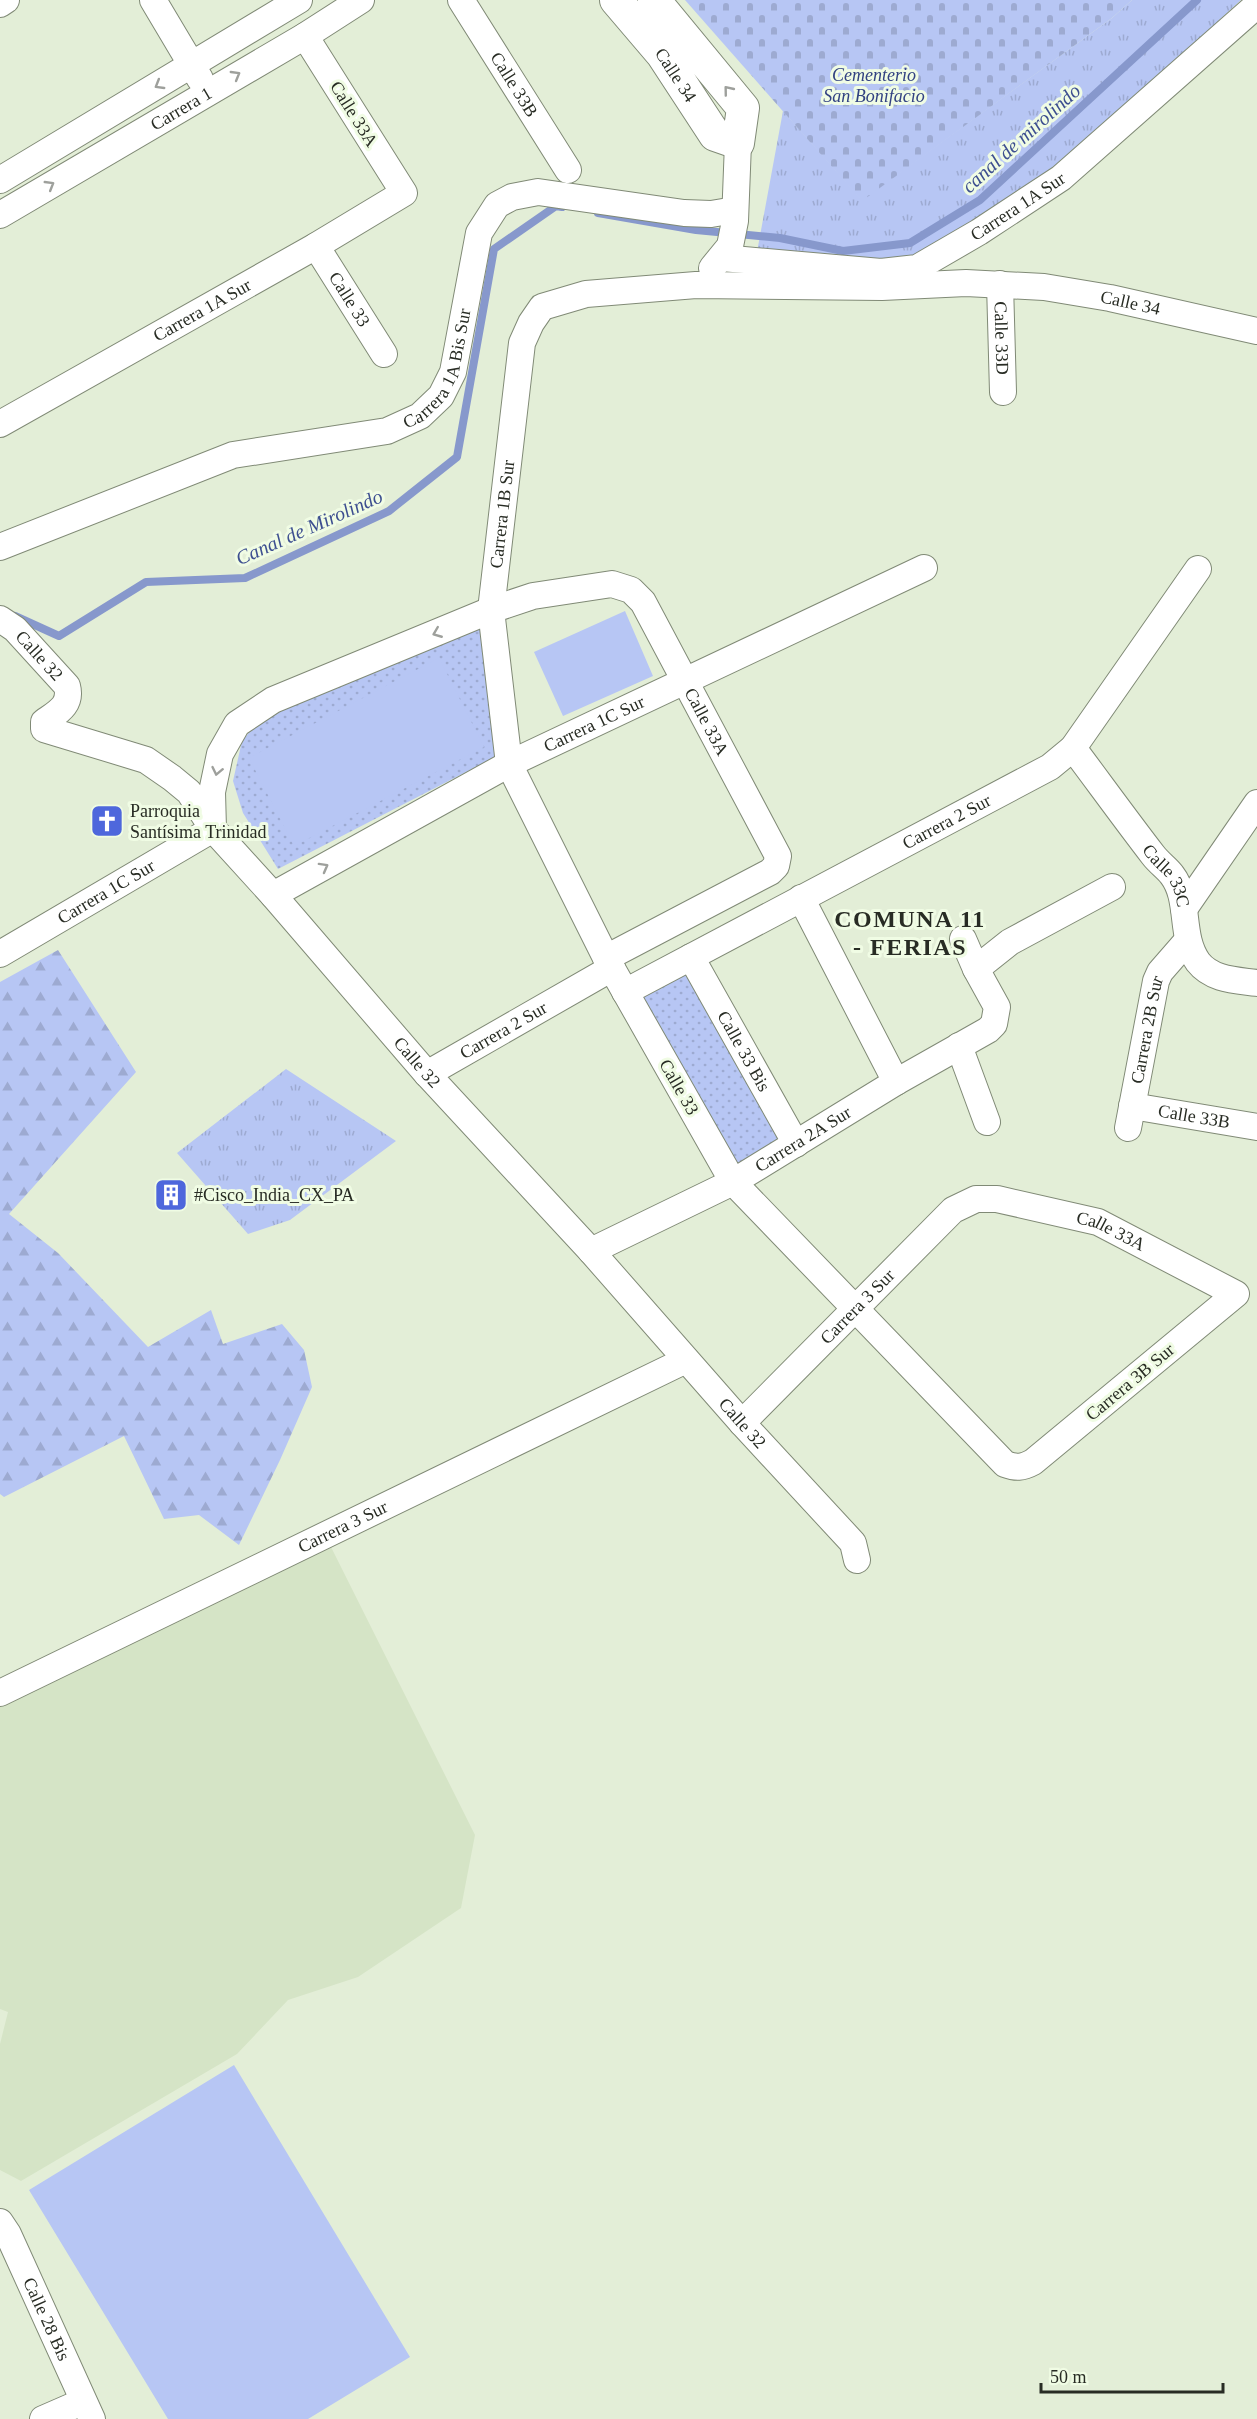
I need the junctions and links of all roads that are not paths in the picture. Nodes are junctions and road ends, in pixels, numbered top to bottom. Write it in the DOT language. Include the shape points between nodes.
graph roads {
  1 [pos="6,0"];
  2 [pos="153,0"];
  3 [pos="299,0"];
  4 [pos="361,0"];
  5 [pos="461,0"];
  6 [pos="616,0"];
  7 [pos="654,0"];
  8 [pos="0,4"];
  9 [pos="1257,5"];
  10 [pos="305,36"];
  11 [pos="192,65"];
  12 [pos="207,92"];
  13 [pos="738,144"];
  14 [pos="568,170"];
  15 [pos="0,180"];
  16 [pos="404,193"];
  17 [pos="0,215"];
  18 [pos="735,215"];
  19 [pos="316,246"];
  20 [pos="726,252"];
  21 [pos="1000,284"];
  22 [pos="696,285"];
  23 [pos="1257,331"];
  24 [pos="384,354"];
  25 [pos="1003,392"];
  26 [pos="0,424"];
  27 [pos="0,546"];
  28 [pos="924,568"];
  29 [pos="1198,569"];
  30 [pos="491,610"];
  31 [pos="5,628"];
  32 [pos="684,681"];
  33 [pos="1073,748"];
  34 [pos="509,764"];
  35 [pos="1257,803"];
  36 [pos="213,829"];
  37 [pos="778,856"];
  38 [pos="1112,887"];
  39 [pos="273,895"];
  40 [pos="801,898"];
  41 [pos="1184,909"];
  42 [pos="963,939"];
  43 [pos="1187,941"];
  44 [pos="0,954"];
  45 [pos="691,957"];
  46 [pos="609,963"];
  47 [pos="976,969"];
  48 [pos="1257,983"];
  49 [pos="625,992"];
  50 [pos="959,1046"];
  51 [pos="427,1074"];
  52 [pos="896,1082"];
  53 [pos="1130,1117"];
  54 [pos="987,1122"];
  55 [pos="1257,1127"];
  56 [pos="796,1144"];
  57 [pos="733,1182"];
  58 [pos="976,1199"];
  59 [pos="591,1251"];
  60 [pos="1236,1294"];
  61 [pos="855,1310"];
  62 [pos="686,1359"];
  63 [pos="742,1423"];
  64 [pos="1024,1467"];
  65 [pos="857,1560"];
  66 [pos="0,1693"];
  67 [pos="0,2222"];
  68 [pos="87,2410"];
  69 [pos="43,2419"];
  1 -- 8 [label="street"];
  2 -- 11 [label="street"];
  3 -- 11 [label="street, Carrera 1"];
  4 -- 10 [label="street, Carrera 1"];
  5 -- 14 [label="street, Calle 33B"];
  6 -- 13 [label="street, Calle 34" via="662,54 715,135"];
  13 -- 7 [label="street, Calle 34, one-way" via="742,108"];
  9 -- 20 [label="street, Carrera 1A Sur" via="1061,178 917,268 881,272"];
  12 -- 10 [label="street, Carrera 1, one-way"];
  10 -- 16 [label="street, Calle 33A"];
  11 -- 12 [label="street"];
  11 -- 15 [label="street, Carrera 1, one-way"];
  17 -- 12 [label="street, Carrera 1, one-way"];
  13 -- 18 [label="street, Calle 34"];
  16 -- 19 [label="street, Carrera 1A Sur"];
  18 -- 20 [label="street, Calle 34"];
  18 -- 27 [label="street, Carrera 1A Bis Sur" via="684,213 538,192 512,197 497,205 479,233 453,372 441,396 420,416 387,431 233,455"];
  19 -- 24 [label="street, Calle 33"];
  19 -- 26 [label="street, Carrera 1A Sur"];
  20 -- 22 [label="street"];
  21 -- 22 [label="street, Calle 34"];
  21 -- 23 [label="street, Calle 34" via="1110,298"];
  21 -- 25 [label="street, Calle 33D"];
  22 -- 30 [label="street, Carrera 1B Sur" via="586,294 543,307 531,323 522,343"];
  28 -- 32 [label="street, Carrera 1C Sur"];
  29 -- 33 [label="street, Carrera 2 Sur"];
  30 -- 32 [label="street, Calle 33A" via="533,597 612,584 631,590 642,602"];
  30 -- 34 [label="street, Calle 33"];
  30 -- 36 [label="street, one-way" via="273,699 237,724 220,754 212,792"];
  31 -- 36 [label="street, Calle 32" via="67,686 67,702 42,724 44,729 146,760 189,792"];
  32 -- 34 [label="street, Carrera 1C Sur"];
  32 -- 37 [label="street, Calle 33A"];
  33 -- 40 [label="street, Carrera 2 Sur" via="1050,767"];
  33 -- 41 [label="street, Calle 33C" via="1155,858 1173,875"];
  39 -- 34 [label="street, Carrera 1C Sur, one-way"];
  34 -- 46 [label="street, Calle 33"];
  35 -- 41 [label="street"];
  36 -- 39 [label="street, Calle 32"];
  36 -- 44 [label="street, Carrera 1C Sur"];
  37 -- 46 [label="street, Carrera 2 Sur" via="770,872"];
  38 -- 47 [label="street" via="1010,942"];
  39 -- 51 [label="street, Calle 32"];
  40 -- 45 [label="street, Carrera 2 Sur"];
  40 -- 52 [label="street"];
  41 -- 43 [label="street, Calle 33C"];
  42 -- 47 [label="street"];
  43 -- 48 [label="street, Calle 33C" via="1198,962 1209,972 1221,978"];
  43 -- 53 [label="street, Carrera 2B Sur" via="1156,981"];
  45 -- 49 [label="street, Carrera 2 Sur"];
  45 -- 56 [label="street, Calle 33 Bis"];
  46 -- 49 [label="street, Calle 33"];
  46 -- 51 [label="street, Carrera 2 Sur"];
  47 -- 50 [label="street, Carrera 2A Sur" via="998,1007 994,1024"];
  49 -- 57 [label="street, Calle 33"];
  50 -- 52 [label="street, Carrera 2A Sur"];
  50 -- 54 [label="street"];
  51 -- 59 [label="street, Calle 32"];
  52 -- 56 [label="street, Carrera 2A Sur"];
  53 -- 55 [label="street, Calle 33B"];
  56 -- 57 [label="street, Carrera 2A Sur"];
  57 -- 59 [label="street, Carrera 2A Sur"];
  57 -- 61 [label="street, Calle 33"];
  58 -- 60 [label="street, Calle 33A" via="997,1199 1098,1222"];
  58 -- 61 [label="street, Carrera 3 Sur" via="953,1210"];
  59 -- 62 [label="street, Calle 32"];
  60 -- 64 [label="street, Carrera 3B Sur"];
  61 -- 63 [label="street, Carrera 3 Sur"];
  61 -- 64 [label="street, Calle 33" via="1005,1464"];
  62 -- 63 [label="street, Calle 32"];
  62 -- 66 [label="street, Carrera 3 Sur"];
  63 -- 65 [label="street, Calle 32" via="853,1542"];
  67 -- 68 [label="street, Calle 28 Bis"];
  68 -- 69 [label="street"];
}
